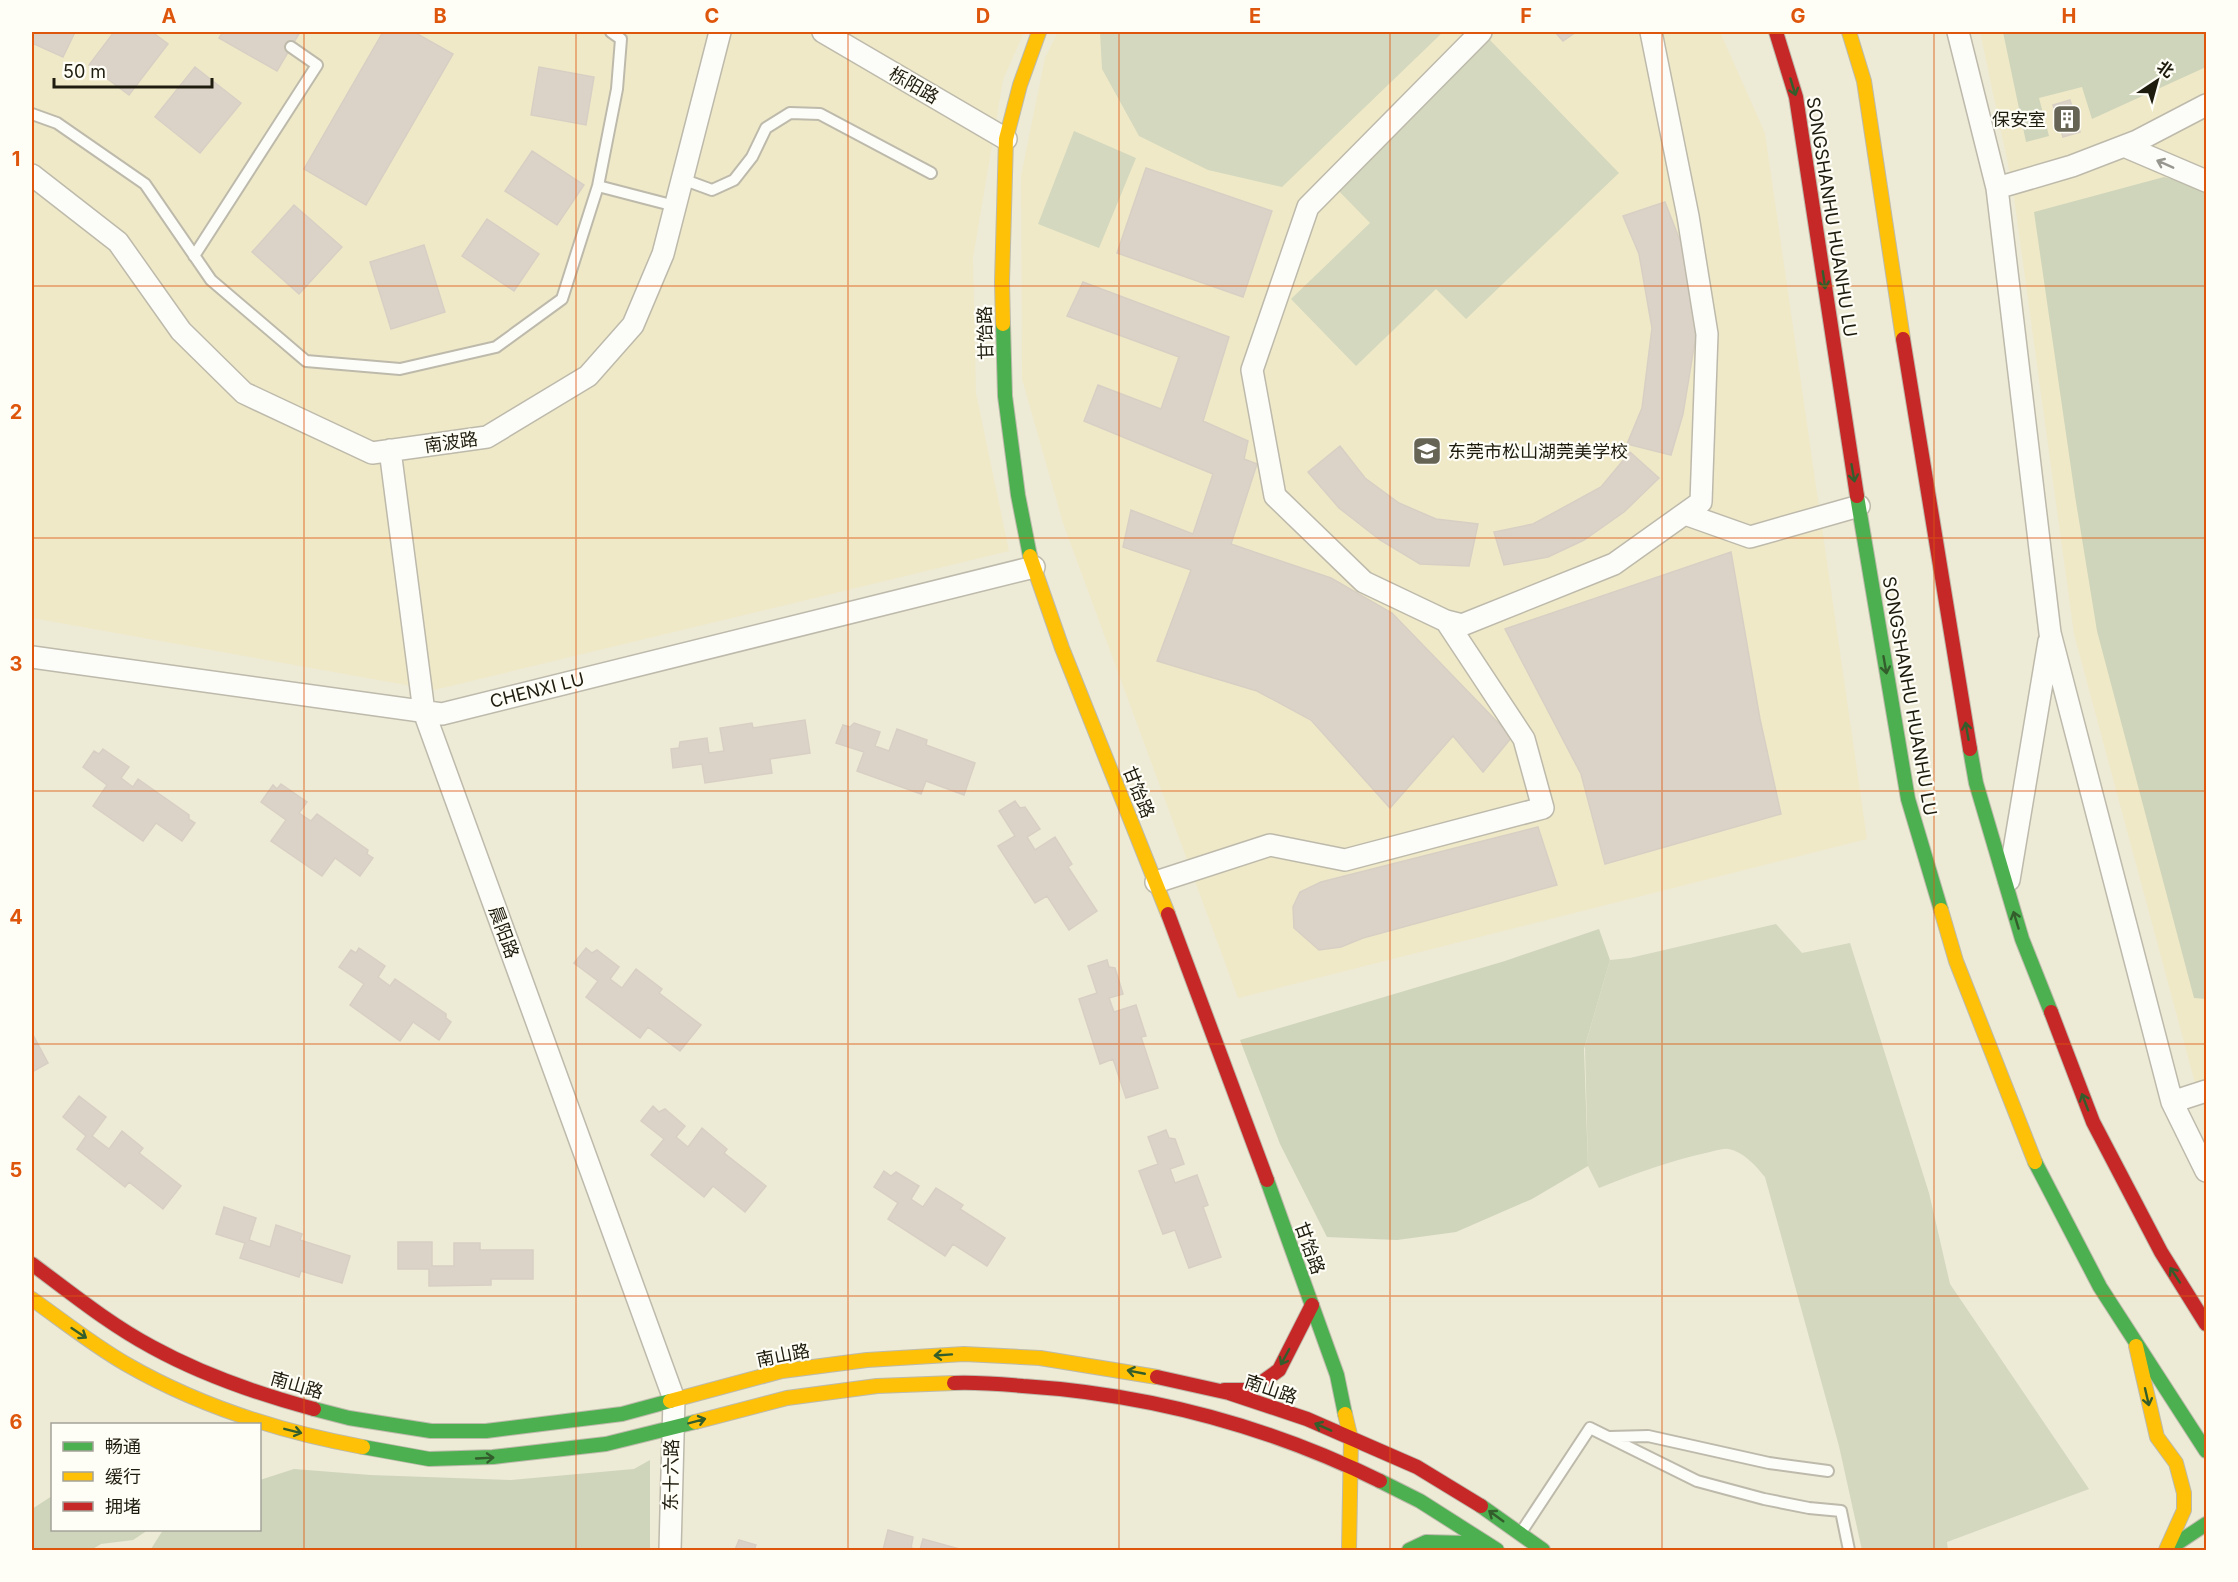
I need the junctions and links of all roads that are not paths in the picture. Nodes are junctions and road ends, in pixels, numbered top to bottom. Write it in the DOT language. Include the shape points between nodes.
graph roads {
  1 [pos="611,32"];
  2 [pos="720,32"];
  3 [pos="823,32"];
  4 [pos="1039,32"];
  5 [pos="1481,32"];
  6 [pos="1651,32"];
  7 [pos="1776,32"];
  8 [pos="1849,32"];
  9 [pos="1958,32"];
  10 [pos="291,47"];
  11 [pos="2206,105"];
  12 [pos="32,114"];
  13 [pos="1006,139"];
  14 [pos="2124,146"];
  15 [pos="931,173"];
  16 [pos="32,175"];
  17 [pos="682,179"];
  18 [pos="2206,181"];
  19 [pos="598,186"];
  20 [pos="1997,188"];
  21 [pos="675,206"];
  22 [pos="194,256"];
  23 [pos="390,450"];
  24 [pos="1858,506"];
  25 [pos="1685,514"];
  26 [pos="1034,567"];
  27 [pos="1446,621"];
  28 [pos="2050,633"];
  29 [pos="32,657"];
  30 [pos="424,711"];
  31 [pos="1156,882"];
  32 [pos="2007,889"];
  33 [pos="2206,1091"];
  34 [pos="2172,1102"];
  35 [pos="2206,1171"];
  36 [pos="32,1264"];
  37 [pos="32,1299"];
  38 [pos="1312,1305"];
  39 [pos="2206,1324"];
  40 [pos="2134,1340"];
  41 [pos="1216,1390"];
  42 [pos="674,1400"];
  43 [pos="672,1428"];
  44 [pos="1608,1437"];
  45 [pos="1351,1439"];
  46 [pos="2206,1451"];
  47 [pos="1352,1468"];
  48 [pos="1828,1471"];
  49 [pos="2206,1524"];
  50 [pos="1521,1534"];
  51 [pos="670,1551"];
  52 [pos="1349,1551"];
  53 [pos="1409,1551"];
  54 [pos="1497,1551"];
  55 [pos="1543,1551"];
  56 [pos="1849,1551"];
  57 [pos="2167,1551"];
  1 -- 19 [label="lane" via="621,39 617,89"];
  2 -- 17 [label="street, 南波路"];
  3 -- 13 [label="street, 栎阳路"];
  4 -- 13 [label="main road, 甘饴路"];
  5 -- 27 [label="street" via="1308,207 1252,370 1275,496 1364,582"];
  6 -- 25 [label="street" via="1707,334 1701,502"];
  7 -- 24 [label="main road, SONGSHANHU HUANHU LU, one-way" via="1796,96"];
  32 -- 8 [label="main road, one-way" via="1976,783 1864,81"];
  9 -- 20 [label="street"];
  10 -- 22 [label="lane" via="317,64"];
  11 -- 14 [label="street"];
  12 -- 22 [label="lane" via="57,123 145,184"];
  13 -- 26 [label="main road, 甘饴路" via="1002,282 1005,396 1017,495"];
  18 -- 14 [label="street, one-way"];
  14 -- 20 [label="street"];
  15 -- 17 [label="lane" via="820,114 790,113 766,128 752,157 734,180 712,190"];
  16 -- 23 [label="street, 南波路" via="118,242 181,331 244,393 372,453"];
  17 -- 21 [label="street, 南波路"];
  19 -- 21 [label="lane"];
  19 -- 22 [label="lane" via="562,299 496,347 400,369 306,361 211,280"];
  20 -- 28 [label="street"];
  21 -- 23 [label="street, 南波路" via="663,254 633,325 588,376 488,437"];
  23 -- 30 [label="street, 晨阳路"];
  24 -- 25 [label="street" via="1750,537"];
  24 -- 40 [label="main road, SONGSHANHU HUANHU LU, one-way" via="1908,799 1956,961 2029,1150 2100,1287"];
  25 -- 27 [label="street" via="1614,564 1462,625"];
  26 -- 30 [label="street, CHENXI LU" via="442,714"];
  26 -- 31 [label="main road, 甘饴路" via="1062,648"];
  27 -- 31 [label="street" via="1524,739 1543,808 1345,860 1270,844"];
  28 -- 32 [label="street"];
  28 -- 34 [label="street"];
  29 -- 30 [label="street, CHENXI LU"];
  30 -- 42 [label="street, 晨阳路"];
  31 -- 38 [label="main road, 甘饴路"];
  39 -- 32 [label="main road, one-way" via="2161,1252 2093,1122 2022,939"];
  33 -- 34 [label="street"];
  34 -- 35 [label="street"];
  36 -- 42 [label="main road, 南山路" via="151,1347 209,1375 349,1418 431,1431 486,1431 622,1414"];
  37 -- 43 [label="main road, one-way" via="138,1370 199,1400 269,1425 343,1444 429,1459 488,1458 627,1440"];
  38 -- 41 [label="main road, one-way" via="1278,1370 1251,1390"];
  38 -- 45 [label="main road, 甘饴路" via="1337,1375"];
  40 -- 46 [label="main road, SONGSHANHU HUANHU LU"];
  40 -- 57 [label="main road, one-way" via="2157,1437 2176,1463 2184,1493 2184,1510"];
  41 -- 42 [label="main road, 南山路, one-way" via="1126,1370 1040,1358 964,1354 867,1360 782,1371"];
  45 -- 41 [label="main road, 南山路, one-way" via="1306,1419"];
  42 -- 43 [label="street, 东十六路"];
  43 -- 47 [label="main road, one-way" via="788,1398 870,1387 964,1381 1038,1385 1131,1399 1221,1419"];
  43 -- 51 [label="street, 东十六路"];
  44 -- 48 [label="lane" via="1648,1436 1769,1463"];
  44 -- 50 [label="lane" via="1590,1428"];
  44 -- 56 [label="lane" via="1697,1481 1764,1499 1841,1511"];
  45 -- 47 [label="main road, 甘饴路"];
  50 -- 45 [label="main road, 南山路, one-way" via="1417,1467"];
  47 -- 52 [label="main road, 甘饴路"];
  47 -- 54 [label="main road" via="1405,1491"];
  49 -- 57 [label="main road"];
  50 -- 55 [label="main road, 南山路"];
  53 -- 54 [label="main road" via="1426,1542 1465,1543"];
}
